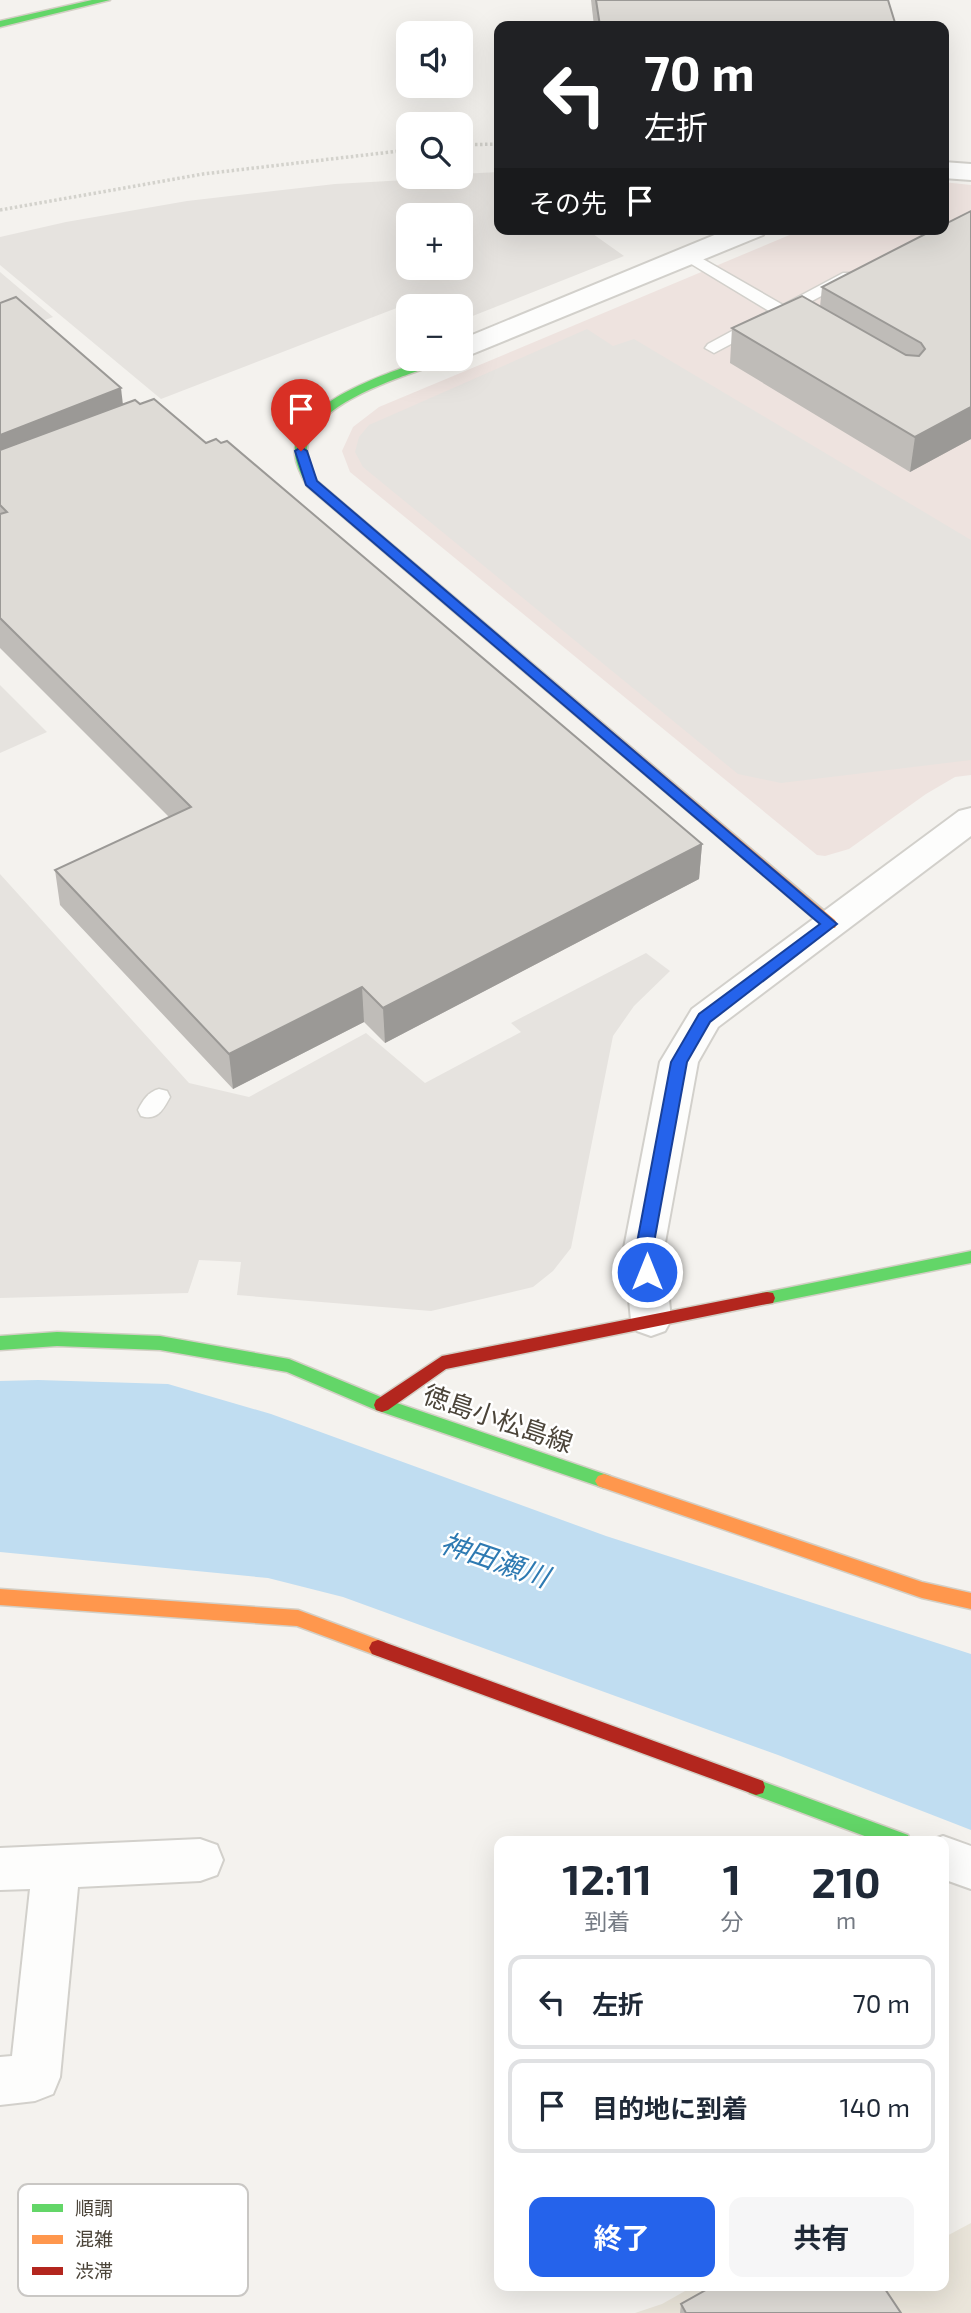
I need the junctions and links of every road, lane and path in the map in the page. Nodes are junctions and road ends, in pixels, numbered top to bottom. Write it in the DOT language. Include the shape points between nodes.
graph roads {
  1 [pos="105,0"];
  2 [pos="0,24"];
  3 [pos="494,144"];
  4 [pos="473,145"];
  5 [pos="396,151"];
  6 [pos="949,170"];
  7 [pos="971,172"];
  8 [pos="0,210"];
  9 [pos="739,235"];
  10 [pos="689,256"];
  11 [pos="868,268"];
  12 [pos="781,311"];
  13 [pos="804,324"];
  14 [pos="473,345"];
  15 [pos="714,348"];
  16 [pos="408,371"];
  17 [pos="971,819"];
  18 [pos="830,924"];
  19 [pos="971,1257"];
  20 [pos="651,1320"];
  21 [pos="0,1343"];
  22 [pos="382,1405"];
  23 [pos="0,1597"];
  24 [pos="971,1601"];
  25 [pos="887,1836"];
  26 [pos="949,1859"];
  27 [pos="201,1860"];
  28 [pos="56,1867"];
  29 [pos="971,1868"];
  30 [pos="0,1869"];
  31 [pos="0,2081"];
  1 -- 2 [label="street"];
  3 -- 4 [label="path"];
  5 -- 8 [label="path" via="162,180"];
  6 -- 7 [label="street"];
  9 -- 10 [label="street"];
  10 -- 12 [label="lane"];
  10 -- 14 [label="street"];
  11 -- 12 [label="lane"];
  12 -- 13 [label="lane"];
  12 -- 15 [label="lane"];
  16 -- 18 [label="street" via="334,401 310,425 301,451 311,483"];
  17 -- 18 [label="street"];
  18 -- 20 [label="street" via="705,1018 679,1062 644,1248"];
  19 -- 20 [label="street"];
  20 -- 22 [label="street" via="442,1363"];
  21 -- 22 [label="street, 徳島小松島線" via="57,1339 160,1343 289,1366"];
  22 -- 24 [label="street, 徳島小松島線" via="922,1590"];
  23 -- 25 [label="street" via="298,1618"];
  26 -- 29 [label="street"];
  27 -- 28 [label="street"];
  28 -- 30 [label="street"];
  28 -- 31 [label="street" via="35,2077"];
}
